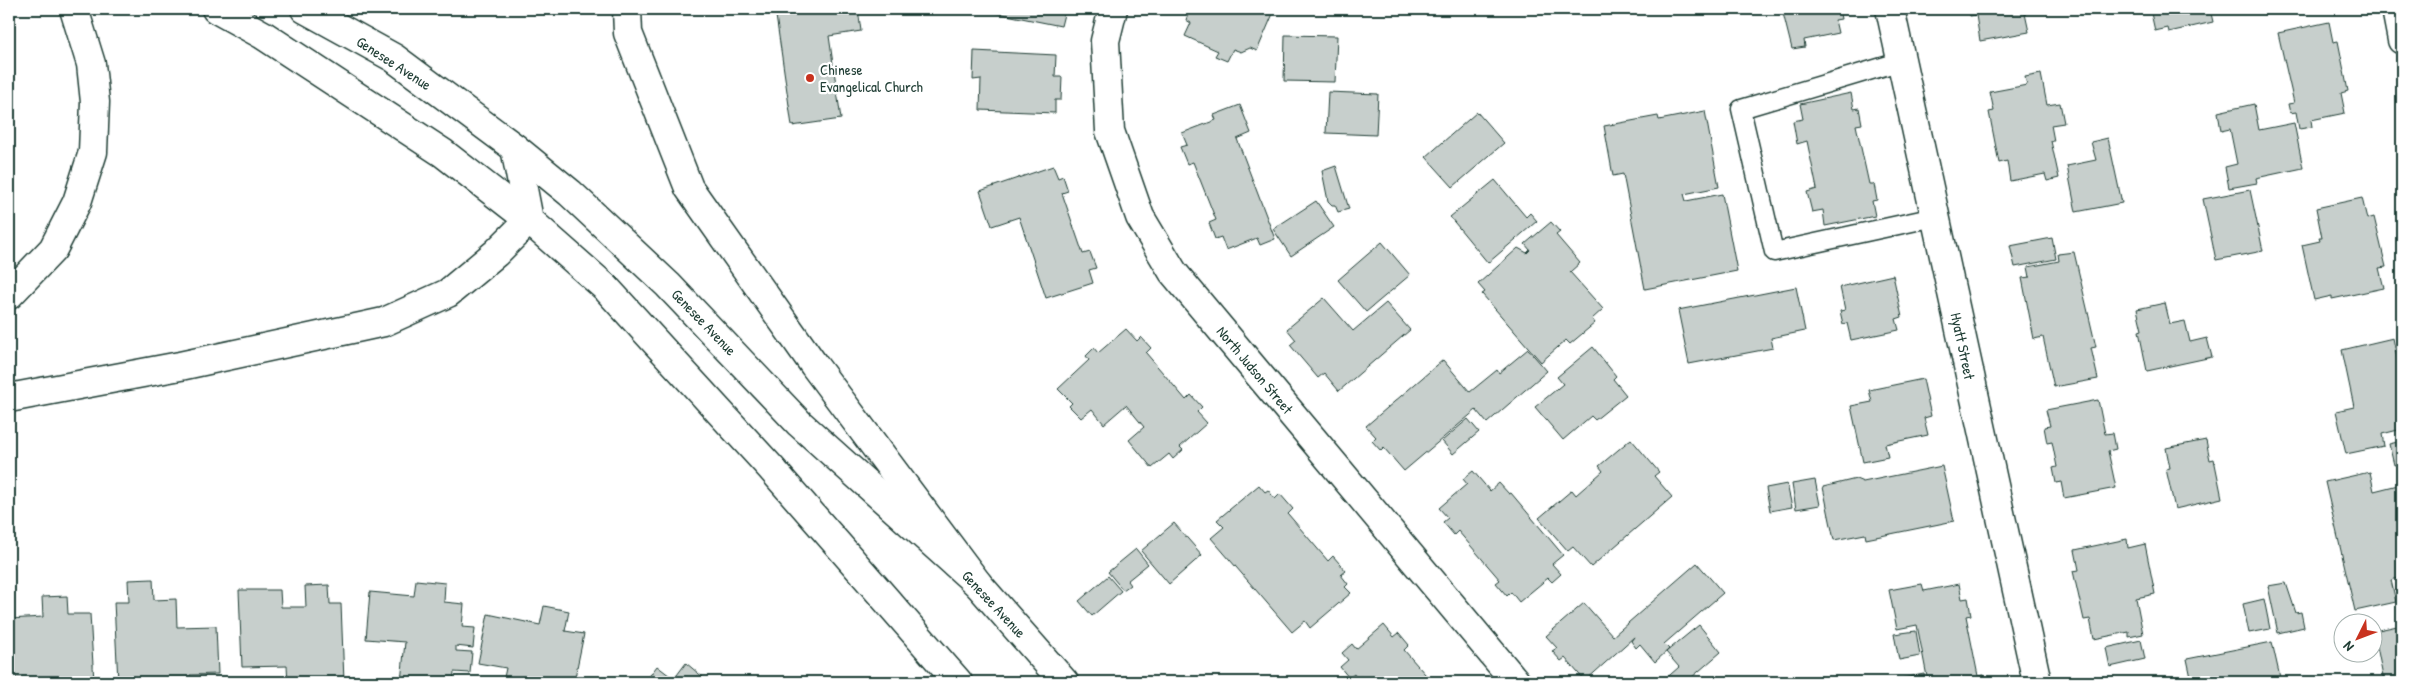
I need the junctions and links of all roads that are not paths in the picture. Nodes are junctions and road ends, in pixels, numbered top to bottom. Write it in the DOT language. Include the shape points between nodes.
graph roads {
  1 [pos="74,9"];
  2 [pos="216,9"];
  3 [pos="305,9"];
  4 [pos="627,9"];
  5 [pos="1113,9"];
  6 [pos="1890,9"];
  7 [pos="2396,9"];
  8 [pos="2402,40"];
  9 [pos="1902,62"];
  10 [pos="515,148"];
  11 [pos="1936,217"];
  12 [pos="529,220"];
  13 [pos="9,295"];
  14 [pos="9,398"];
  15 [pos="978,584"];
  16 [pos="958,682"];
  17 [pos="1064,682"];
  18 [pos="1516,682"];
  19 [pos="2037,682"];
  1 -- 13 [label="main road" via="90,64 95,102 93,152 77,202 53,249"];
  2 -- 12 [label="main road" via="263,35 443,153"];
  3 -- 10 [label="main road, Genesee Avenue" via="394,58"];
  4 -- 15 [label="main road" via="628,33 689,188 814,365"];
  5 -- 18 [label="main road, North Judson Street" via="1105,40 1110,132 1140,217 1173,272"];
  6 -- 9 [label="main road, Hyatt Street"];
  7 -- 8 [label="main road"];
  9 -- 11 [label="main road, Hyatt Street"];
  9 -- 11 [label="lane" via="1741,109 1774,252"];
  10 -- 12 [label="main road"];
  10 -- 15 [label="main road, Genesee Avenue" via="570,193 668,285 799,422"];
  11 -- 19 [label="main road, Hyatt Street"];
  12 -- 14 [label="main road" via="448,293 384,322 180,366"];
  12 -- 16 [label="main road" via="606,288 771,468"];
  15 -- 17 [label="main road, Genesee Avenue"];
}
